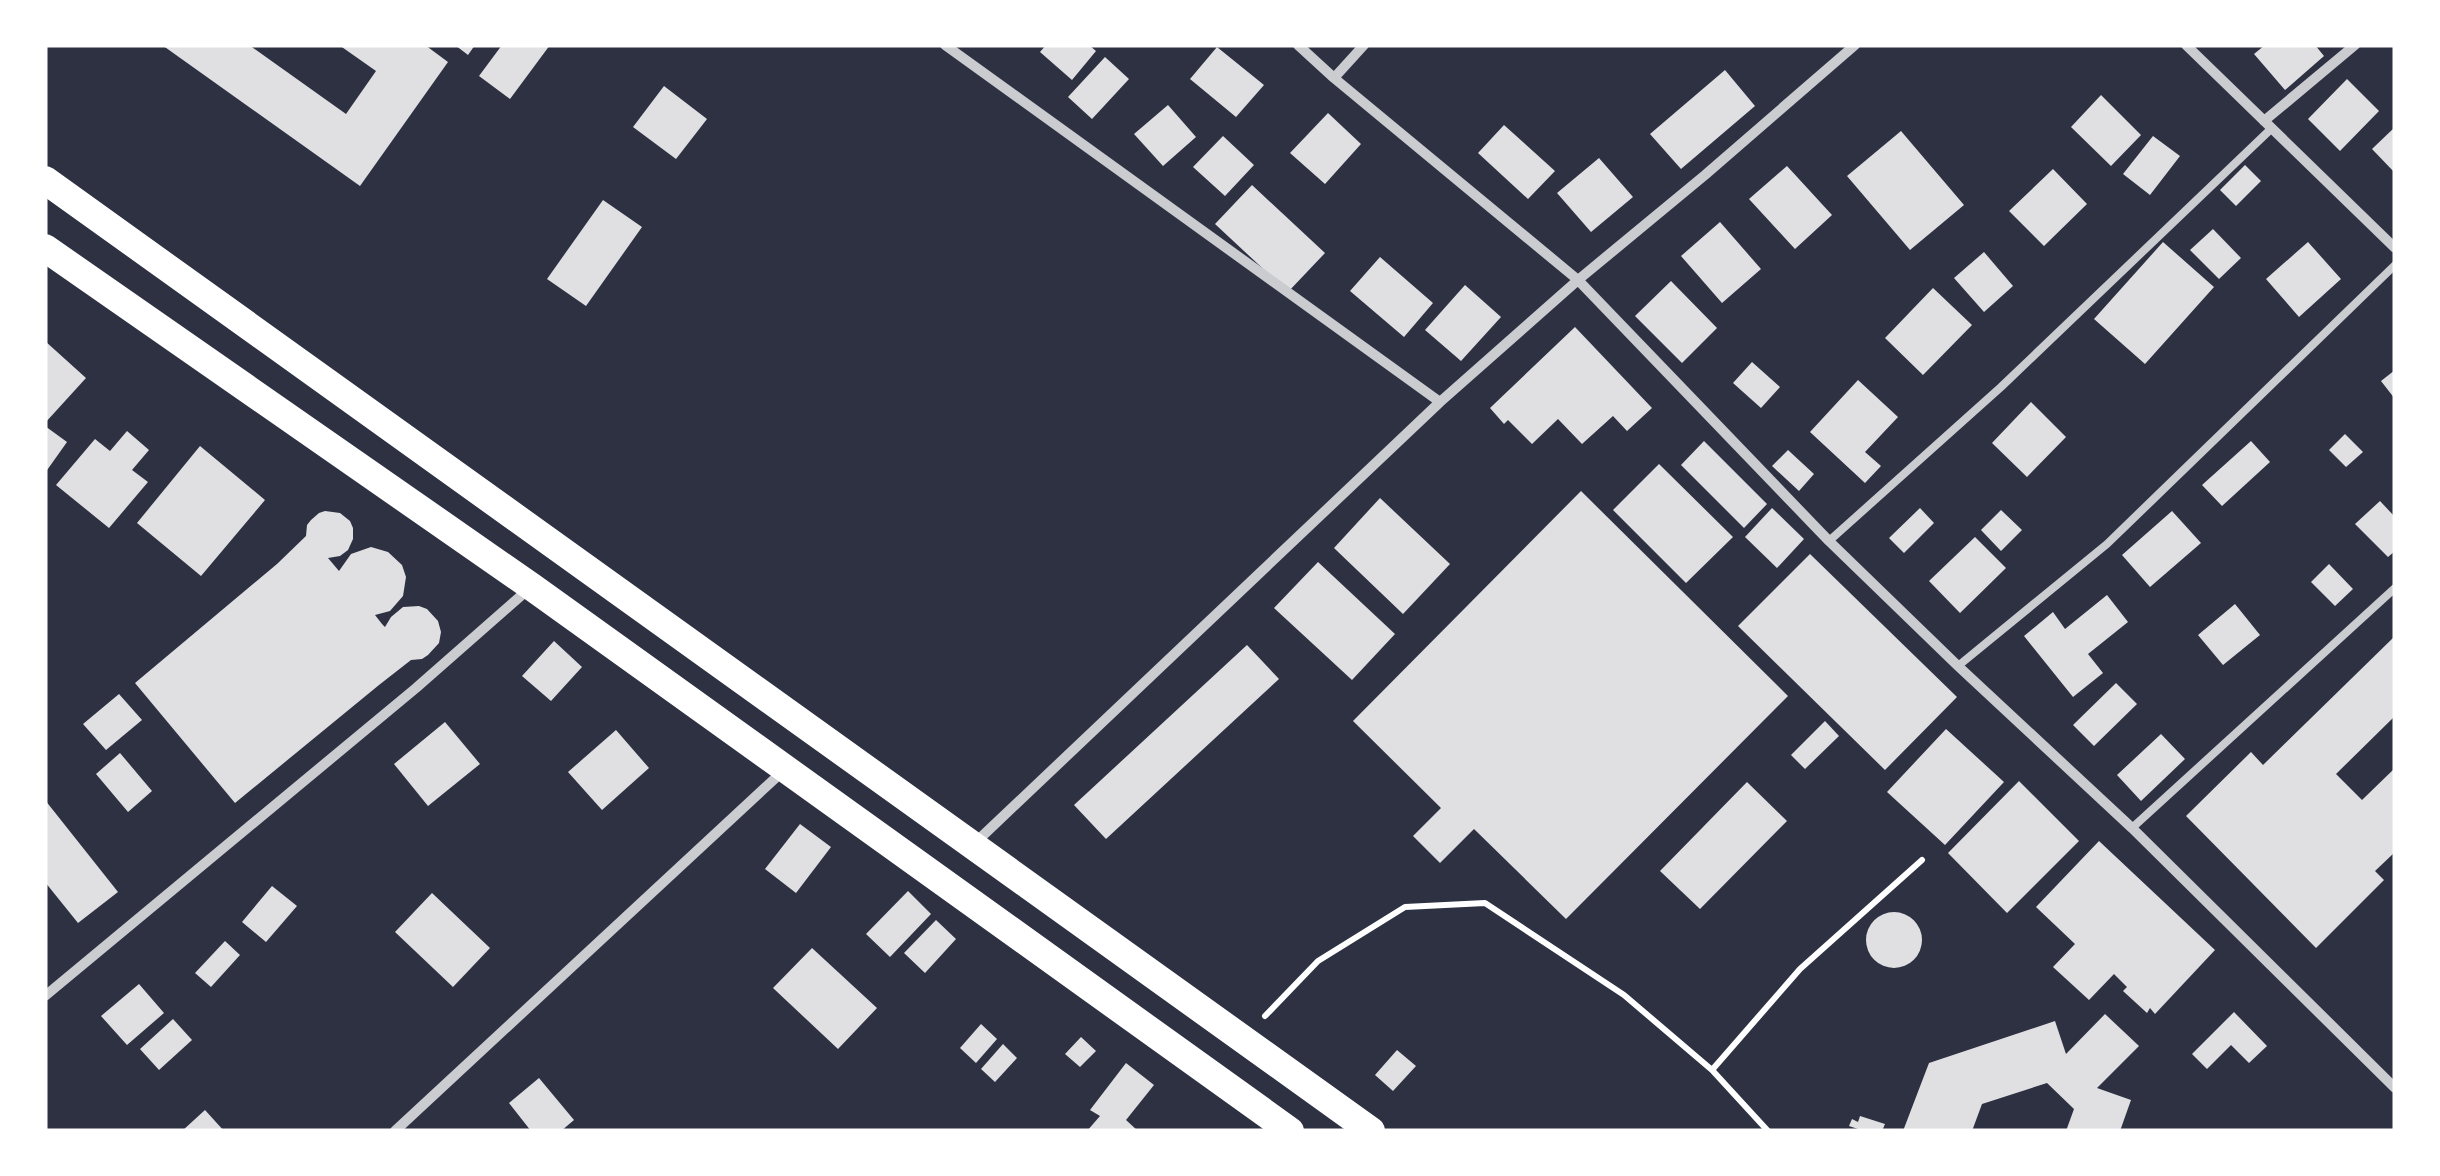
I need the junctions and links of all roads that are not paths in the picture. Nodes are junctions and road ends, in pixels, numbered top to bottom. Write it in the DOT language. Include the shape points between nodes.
graph roads {
  1 [pos="946,45"];
  2 [pos="1298,45"];
  3 [pos="1364,45"];
  4 [pos="1855,45"];
  5 [pos="2186,45"];
  6 [pos="2356,45"];
  7 [pos="1334,78"];
  8 [pos="2268,125"];
  9 [pos="45,180"];
  10 [pos="45,248"];
  11 [pos="2395,248"];
  12 [pos="2395,265"];
  13 [pos="1578,280"];
  14 [pos="1440,402"];
  15 [pos="1829,541"];
  16 [pos="532,587"];
  17 [pos="2395,588"];
  18 [pos="1958,666"];
  19 [pos="786,769"];
  20 [pos="2132,828"];
  21 [pos="973,845"];
  22 [pos="45,996"];
  23 [pos="2395,1088"];
  24 [pos="395,1131"];
  25 [pos="1290,1131"];
  26 [pos="1371,1131"];
  1 -- 14 [label="street"];
  2 -- 7 [label="street"];
  3 -- 7 [label="street"];
  4 -- 13 [label="street"];
  5 -- 8 [label="street"];
  6 -- 8 [label="street"];
  7 -- 13 [label="street"];
  8 -- 11 [label="street"];
  8 -- 15 [label="lane" via="2002,387"];
  9 -- 21 [label="highway"];
  10 -- 16 [label="highway"];
  12 -- 18 [label="lane" via="2106,544"];
  13 -- 14 [label="street"];
  13 -- 15 [label="street"];
  14 -- 21 [label="street"];
  15 -- 18 [label="street"];
  16 -- 19 [label="highway"];
  16 -- 22 [label="street"];
  17 -- 20 [label="lane"];
  18 -- 20 [label="street"];
  19 -- 24 [label="street"];
  19 -- 25 [label="highway"];
  20 -- 23 [label="street"];
  21 -- 26 [label="highway"];
}
